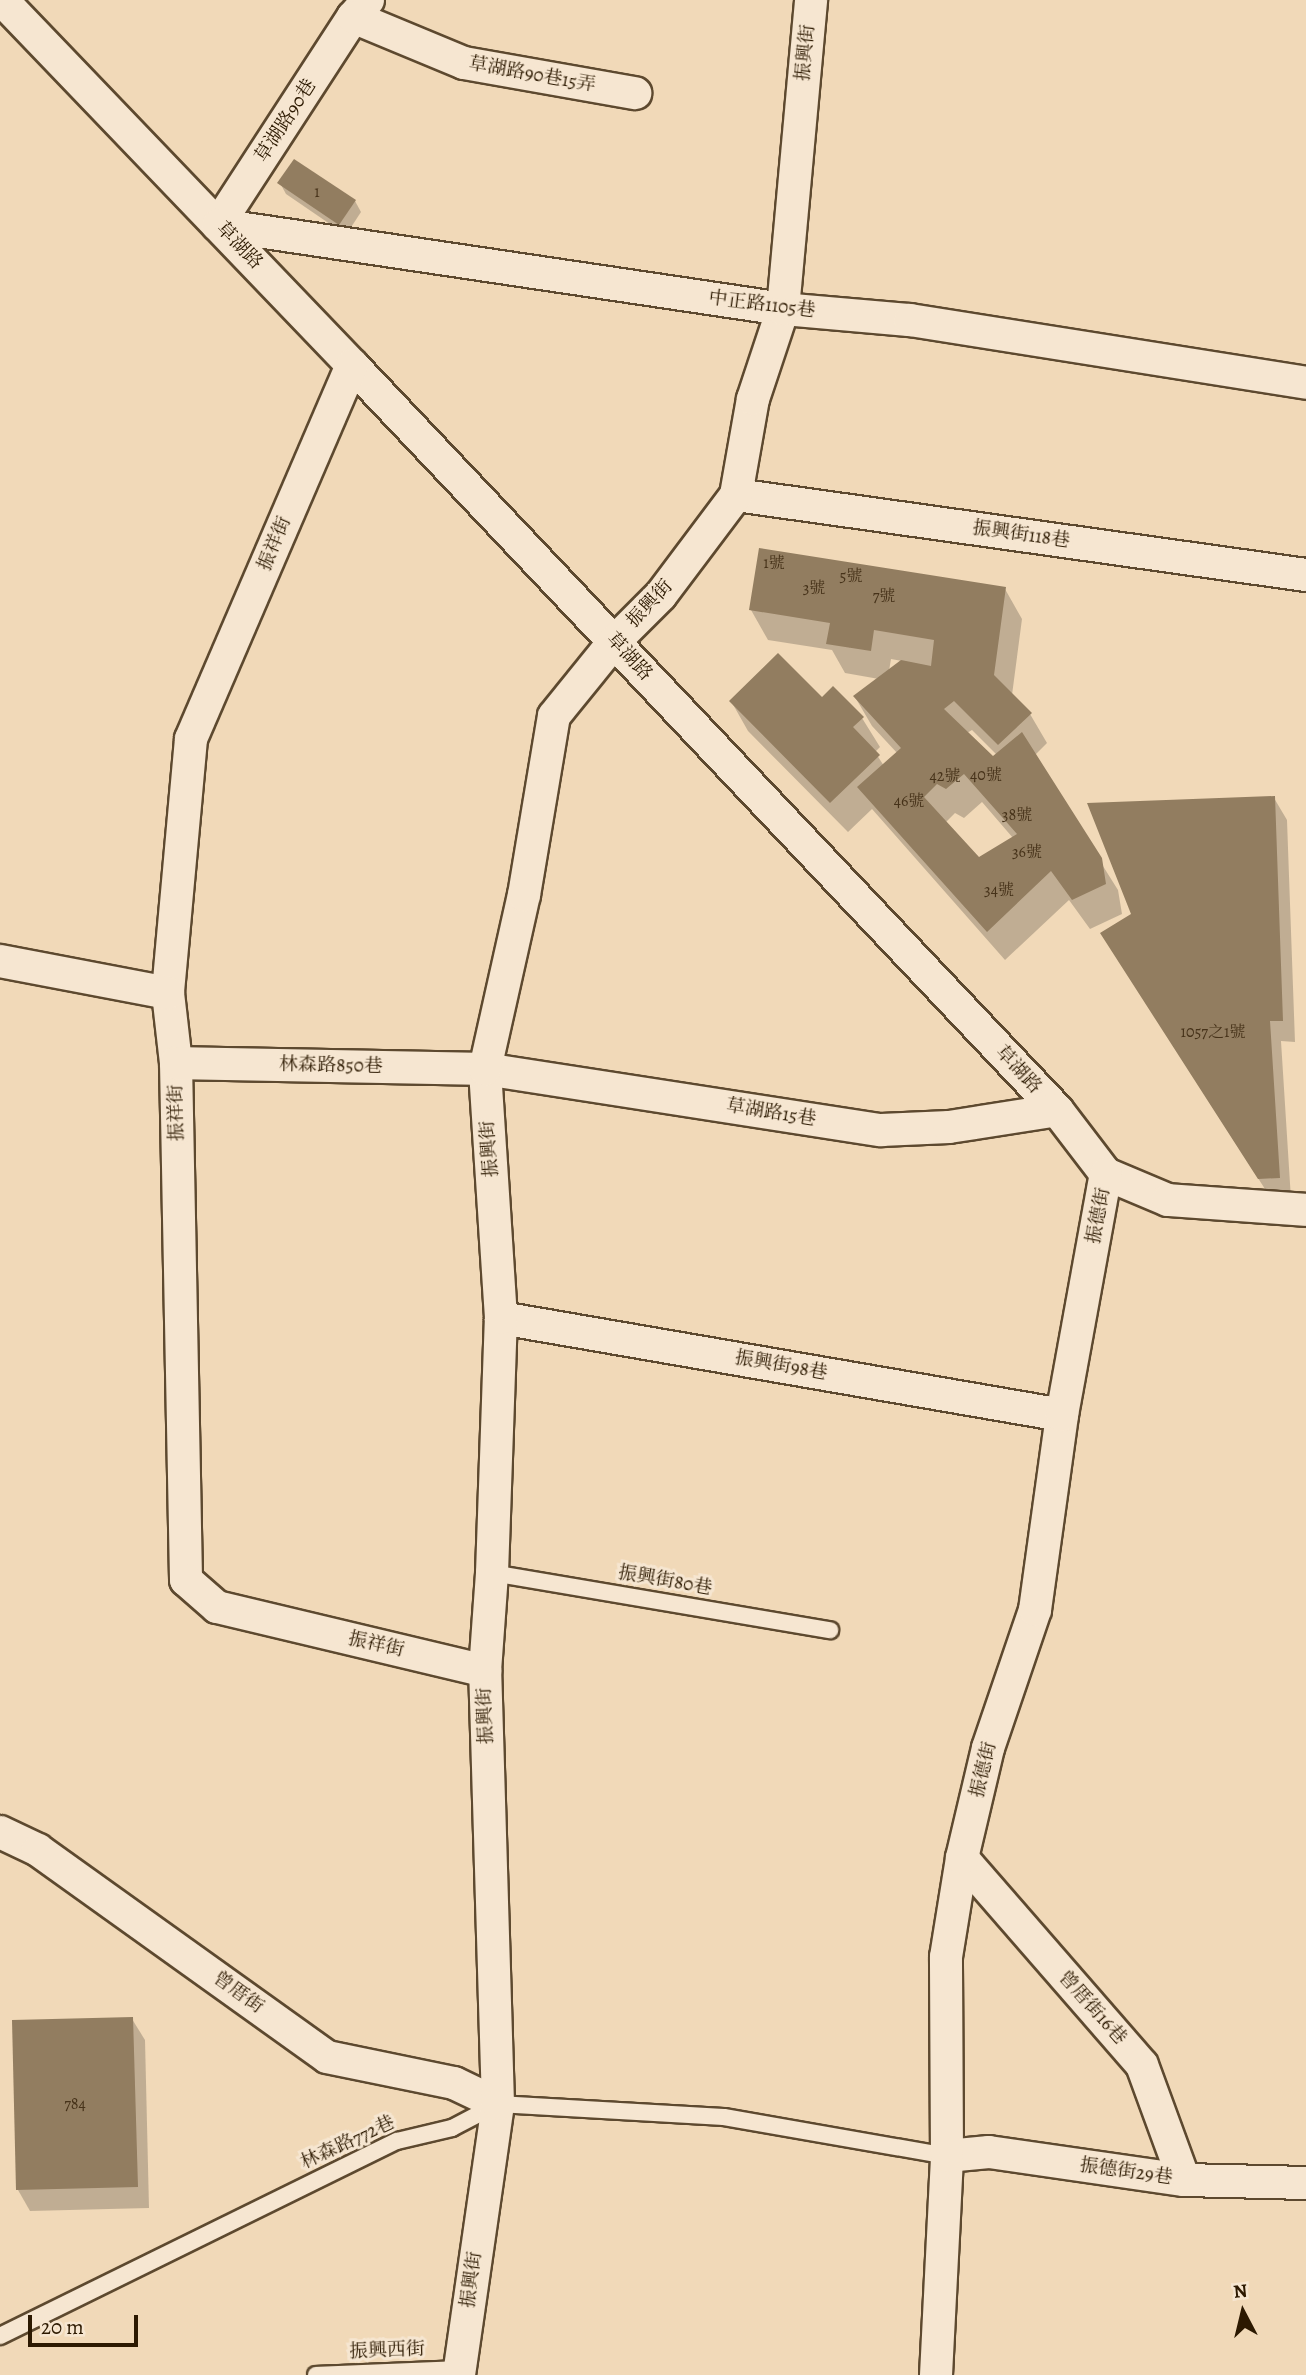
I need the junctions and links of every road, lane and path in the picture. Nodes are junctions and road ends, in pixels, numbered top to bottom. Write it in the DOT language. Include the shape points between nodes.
graph roads {
  1 [pos="2,0"];
  2 [pos="811,0"];
  3 [pos="361,8"];
  4 [pos="635,93"];
  5 [pos="218,225"];
  6 [pos="783,309"];
  7 [pos="352,365"];
  8 [pos="1306,383"];
  9 [pos="736,495"];
  10 [pos="1306,575"];
  11 [pos="614,642"];
  12 [pos="0,961"];
  13 [pos="168,993"];
  14 [pos="176,1063"];
  15 [pos="485,1069"];
  16 [pos="1057,1110"];
  17 [pos="1107,1174"];
  18 [pos="1306,1210"];
  19 [pos="501,1318"];
  20 [pos="1062,1415"];
  21 [pos="492,1573"];
  22 [pos="830,1630"];
  23 [pos="485,1671"];
  24 [pos="0,1832"];
  25 [pos="962,1858"];
  26 [pos="498,2104"];
  27 [pos="947,2156"];
  28 [pos="1184,2180"];
  29 [pos="1306,2183"];
  30 [pos="0,2336"];
  31 [pos="459,2372"];
  32 [pos="316,2375"];
  33 [pos="936,2375"];
  1 -- 5 [label="street, 草湖路"];
  2 -- 6 [label="street, 振興街"];
  3 -- 4 [label="street, 草湖路90巷15弄" via="464,63"];
  3 -- 5 [label="street, 草湖路90巷"];
  5 -- 6 [label="street, 中正路1105巷"];
  5 -- 7 [label="street, 草湖路"];
  6 -- 8 [label="street, 中正路1105巷" via="910,320"];
  6 -- 9 [label="street, 振興街" via="754,399"];
  7 -- 11 [label="street, 草湖路"];
  7 -- 13 [label="street, 振祥街" via="191,740"];
  9 -- 10 [label="street, 振興街118巷"];
  9 -- 11 [label="street, 振興街" via="661,595"];
  11 -- 15 [label="street, 振興街" via="554,716 524,895"];
  11 -- 16 [label="street, 草湖路"];
  12 -- 13 [label="street"];
  13 -- 14 [label="street, 振祥街"];
  14 -- 15 [label="street, 林森路850巷"];
  14 -- 23 [label="street, 振祥街" via="186,1580 216,1607"];
  15 -- 16 [label="street, 草湖路15巷" via="881,1130 949,1127"];
  15 -- 19 [label="street, 振興街"];
  16 -- 17 [label="street, 草湖路"];
  17 -- 18 [label="street, 草湖路" via="1168,1200"];
  17 -- 20 [label="street, 振德街"];
  19 -- 20 [label="street, 振興街98巷"];
  19 -- 21 [label="street, 振興街"];
  20 -- 25 [label="street, 振德街" via="1035,1610 988,1748"];
  21 -- 22 [label="lane, 振興街80巷"];
  21 -- 23 [label="street, 振興街"];
  23 -- 26 [label="street, 振興街"];
  24 -- 26 [label="street, 曾厝街" via="38,1850 327,2057 454,2083"];
  25 -- 27 [label="street, 振德街" via="946,1957"];
  25 -- 28 [label="street, 曾厝街16巷" via="1142,2064"];
  26 -- 27 [label="lane" via="724,2117"];
  26 -- 30 [label="lane, 林森路772巷" via="452,2128 397,2141"];
  26 -- 31 [label="street, 振興街"];
  27 -- 28 [label="street, 振德街29巷" via="989,2152"];
  27 -- 33 [label="street, 振德街"];
  28 -- 29 [label="street, 振德街29巷"];
  31 -- 32 [label="lane, 振興西街"];
}
